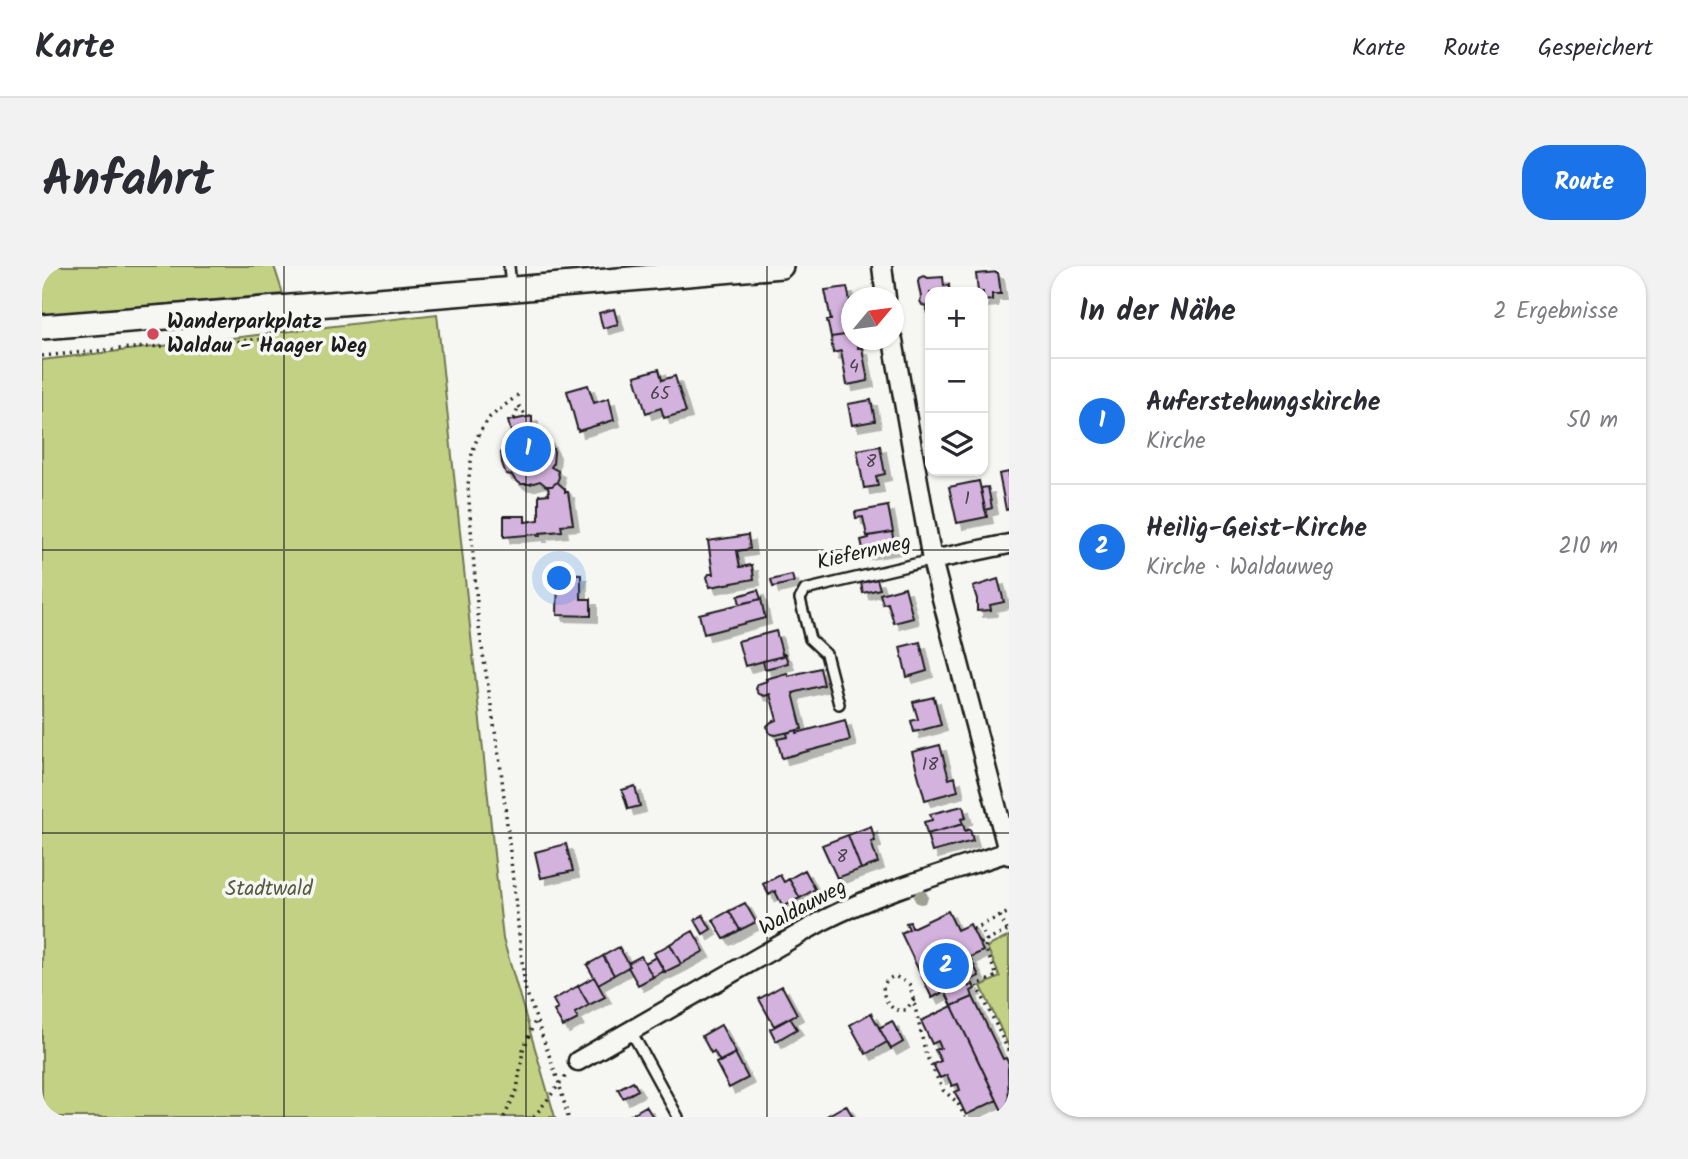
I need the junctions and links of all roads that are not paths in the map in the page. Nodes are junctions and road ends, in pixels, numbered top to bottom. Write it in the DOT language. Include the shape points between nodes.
graph roads {
  1 [pos="509,266"];
  2 [pos="781,266"];
  3 [pos="882,266"];
  4 [pos="885,287"];
  5 [pos="511,290"];
  6 [pos="42,327"];
  7 [pos="895,350"];
  8 [pos="1009,544"];
  9 [pos="932,560"];
  10 [pos="839,704"];
  11 [pos="1009,853"];
  12 [pos="631,1031"];
  13 [pos="578,1061"];
  14 [pos="678,1117"];
  1 -- 5 [label="lane"];
  2 -- 5 [label="street"];
  3 -- 4 [label="street"];
  5 -- 6 [label="street"];
  7 -- 9 [label="street, Kiefernweg"];
  8 -- 9 [label="street"];
  9 -- 10 [label="lane, Kiefernweg" via="805,590 800,599 810,639 826,654"];
  9 -- 11 [label="street, Kiefernweg"];
  11 -- 12 [label="street, Waldauweg" via="846,909"];
  12 -- 13 [label="street, Waldauweg"];
  12 -- 14 [label="lane"];
}
